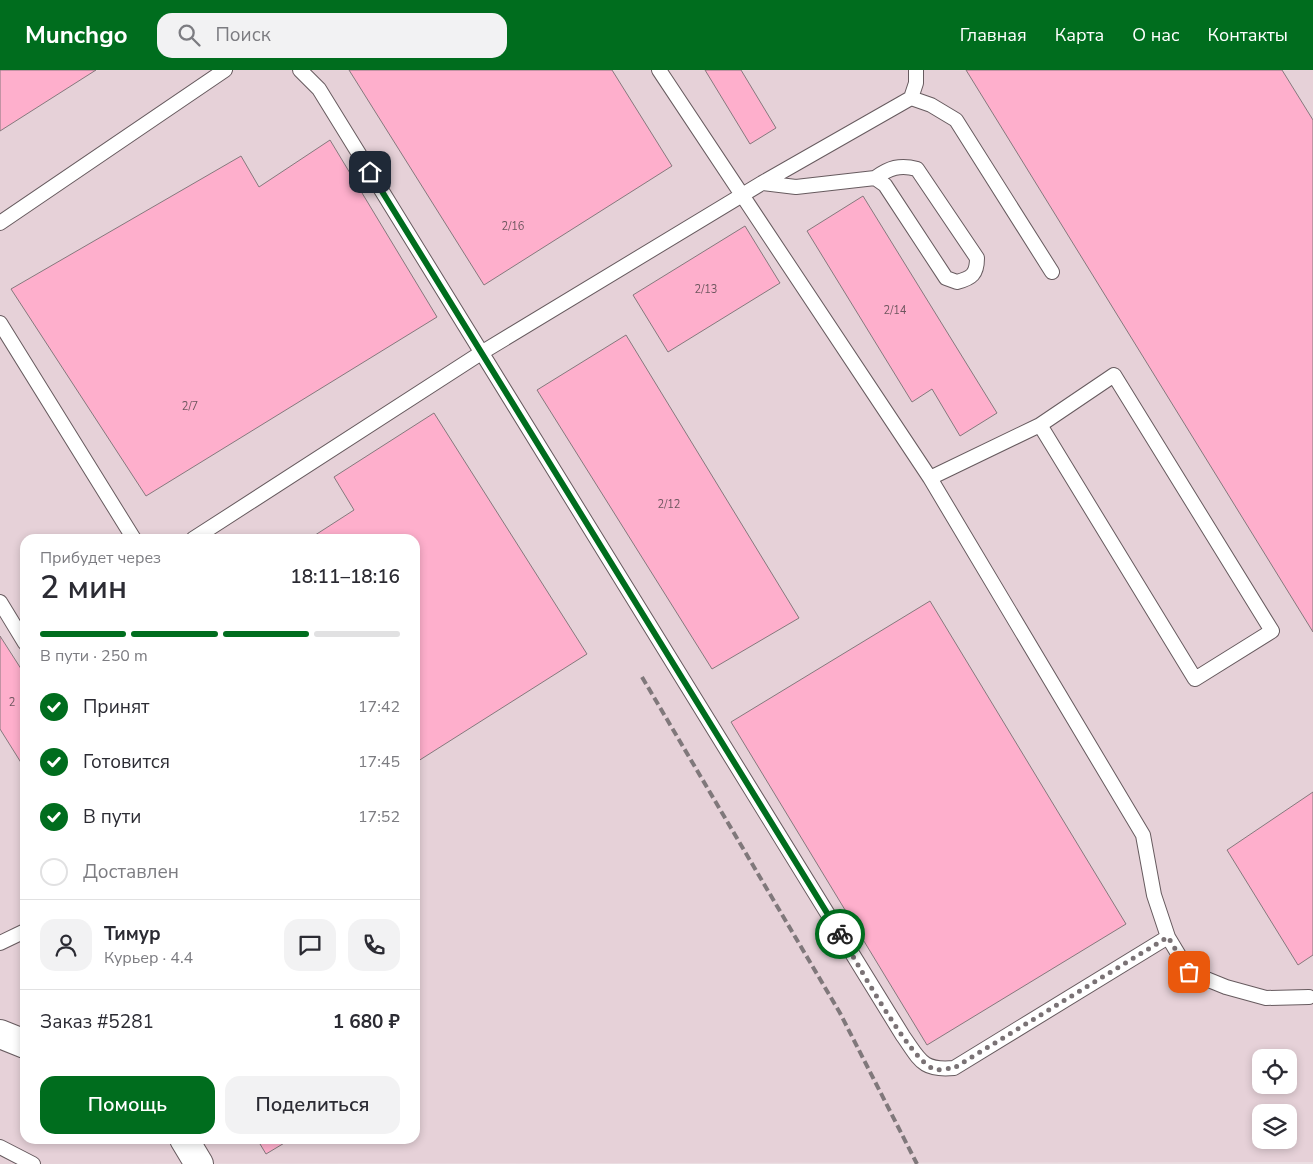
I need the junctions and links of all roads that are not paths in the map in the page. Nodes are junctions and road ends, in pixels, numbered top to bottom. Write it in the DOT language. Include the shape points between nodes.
graph roads {
  1 [pos="224,70"];
  2 [pos="300,70"];
  3 [pos="659,70"];
  4 [pos="916,70"];
  5 [pos="911,98"];
  6 [pos="876,178"];
  7 [pos="762,183"];
  8 [pos="743,196"];
  9 [pos="0,223"];
  10 [pos="1052,272"];
  11 [pos="0,323"];
  12 [pos="481,353"];
  13 [pos="1040,425"];
  14 [pos="930,478"];
  15 [pos="131,534"];
  16 [pos="201,534"];
  17 [pos="0,602"];
  18 [pos="20,635"];
  19 [pos="20,933"];
  20 [pos="1168,937"];
  21 [pos="0,943"];
  22 [pos="1309,997"];
  23 [pos="0,1034"];
  24 [pos="20,1042"];
  25 [pos="187,1144"];
  26 [pos="0,1147"];
  27 [pos="34,1164"];
  28 [pos="199,1164"];
  1 -- 9 [label="lane"];
  2 -- 12 [label="lane" via="319,89"];
  3 -- 8 [label="lane"];
  4 -- 5 [label="lane"];
  5 -- 7 [label="lane"];
  5 -- 10 [label="lane" via="956,120"];
  6 -- 6 [label="lane" via="885,185 946,278 957,282 971,278 977,269 977,258 917,169 907,166 888,168"];
  6 -- 7 [label="lane" via="796,187"];
  7 -- 8 [label="lane"];
  8 -- 12 [label="lane"];
  8 -- 14 [label="lane"];
  11 -- 15 [label="lane"];
  12 -- 16 [label="lane"];
  12 -- 20 [label="lane" via="903,1036 922,1061 935,1070 954,1068"];
  13 -- 13 [label="lane" via="1114,376 1272,631 1195,680"];
  13 -- 14 [label="lane"];
  14 -- 20 [label="lane" via="1143,835 1154,895"];
  17 -- 18 [label="lane"];
  19 -- 21 [label="lane"];
  20 -- 22 [label="lane" via="1189,972 1266,998"];
  23 -- 24 [label="street"];
  25 -- 28 [label="street"];
  26 -- 27 [label="lane"];
}
